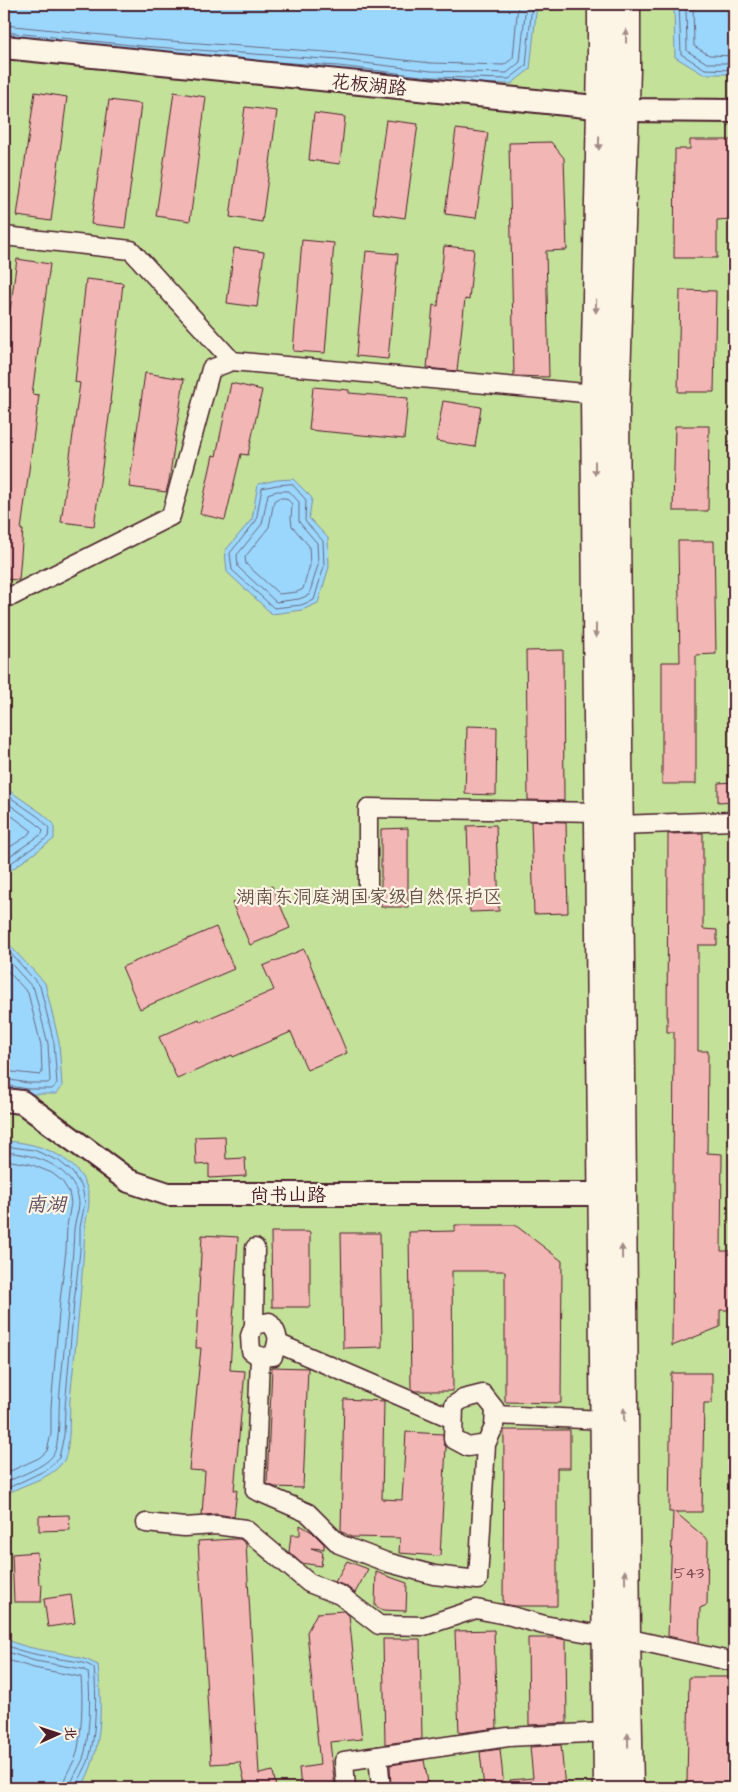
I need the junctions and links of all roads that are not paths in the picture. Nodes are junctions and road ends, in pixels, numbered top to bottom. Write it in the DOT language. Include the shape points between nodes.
graph roads {
  1 [pos="602,4"];
  2 [pos="626,4"];
  3 [pos="4,47"];
  4 [pos="614,64"];
  5 [pos="612,109"];
  6 [pos="734,111"];
  7 [pos="4,236"];
  8 [pos="232,361"];
  9 [pos="594,394"];
  10 [pos="4,596"];
  11 [pos="608,818"];
  12 [pos="734,821"];
  13 [pos="368,887"];
  14 [pos="4,1100"];
  15 [pos="602,1194"];
  16 [pos="255,1248"];
  17 [pos="254,1325"];
  18 [pos="277,1344"];
  19 [pos="260,1357"];
  20 [pos="495,1415"];
  21 [pos="453,1419"];
  22 [pos="604,1420"];
  23 [pos="486,1444"];
  24 [pos="146,1523"];
  25 [pos="616,1637"];
  26 [pos="734,1662"];
  27 [pos="607,1732"];
  28 [pos="378,1756"];
  29 [pos="346,1788"];
  30 [pos="381,1788"];
  31 [pos="608,1788"];
  32 [pos="629,1788"];
  1 -- 4 [label="main road"];
  4 -- 2 [label="main road, one-way"];
  3 -- 5 [label="street, 花板湖路"];
  4 -- 5 [label="main road"];
  5 -- 6 [label="street, 花板湖路"];
  5 -- 9 [label="main road, one-way"];
  5 -- 11 [label="main road" via="615,410"];
  7 -- 8 [label="street" via="131,250"];
  8 -- 9 [label="street"];
  8 -- 10 [label="street" via="211,369 171,516 12,596"];
  9 -- 11 [label="main road, one-way"];
  11 -- 12 [label="street"];
  11 -- 13 [label="street" via="368,808"];
  11 -- 15 [label="main road"];
  25 -- 11 [label="main road, one-way"];
  14 -- 15 [label="street, 尚书山路" via="22,1102 129,1181 168,1194"];
  15 -- 22 [label="main road"];
  16 -- 17 [label="street"];
  17 -- 18 [label="street" via="269,1322 277,1331"];
  17 -- 19 [label="street" via="250,1351"];
  18 -- 19 [label="street" via="273,1356"];
  18 -- 21 [label="street"];
  19 -- 23 [label="street" via="255,1490 308,1513 339,1544 386,1562 434,1575 478,1580"];
  20 -- 21 [label="street" via="495,1409 483,1394 454,1405"];
  20 -- 22 [label="street"];
  20 -- 23 [label="street" via="494,1428"];
  21 -- 23 [label="street" via="454,1439 468,1447"];
  22 -- 25 [label="main road"];
  24 -- 25 [label="street" via="184,1527 216,1524 245,1529 309,1583 340,1595 379,1625 424,1626 476,1610 544,1626"];
  25 -- 26 [label="street"];
  25 -- 27 [label="main road"];
  32 -- 25 [label="main road, one-way"];
  27 -- 28 [label="street" via="508,1737"];
  27 -- 31 [label="main road"];
  28 -- 29 [label="street" via="344,1761"];
  28 -- 30 [label="street"];
}
